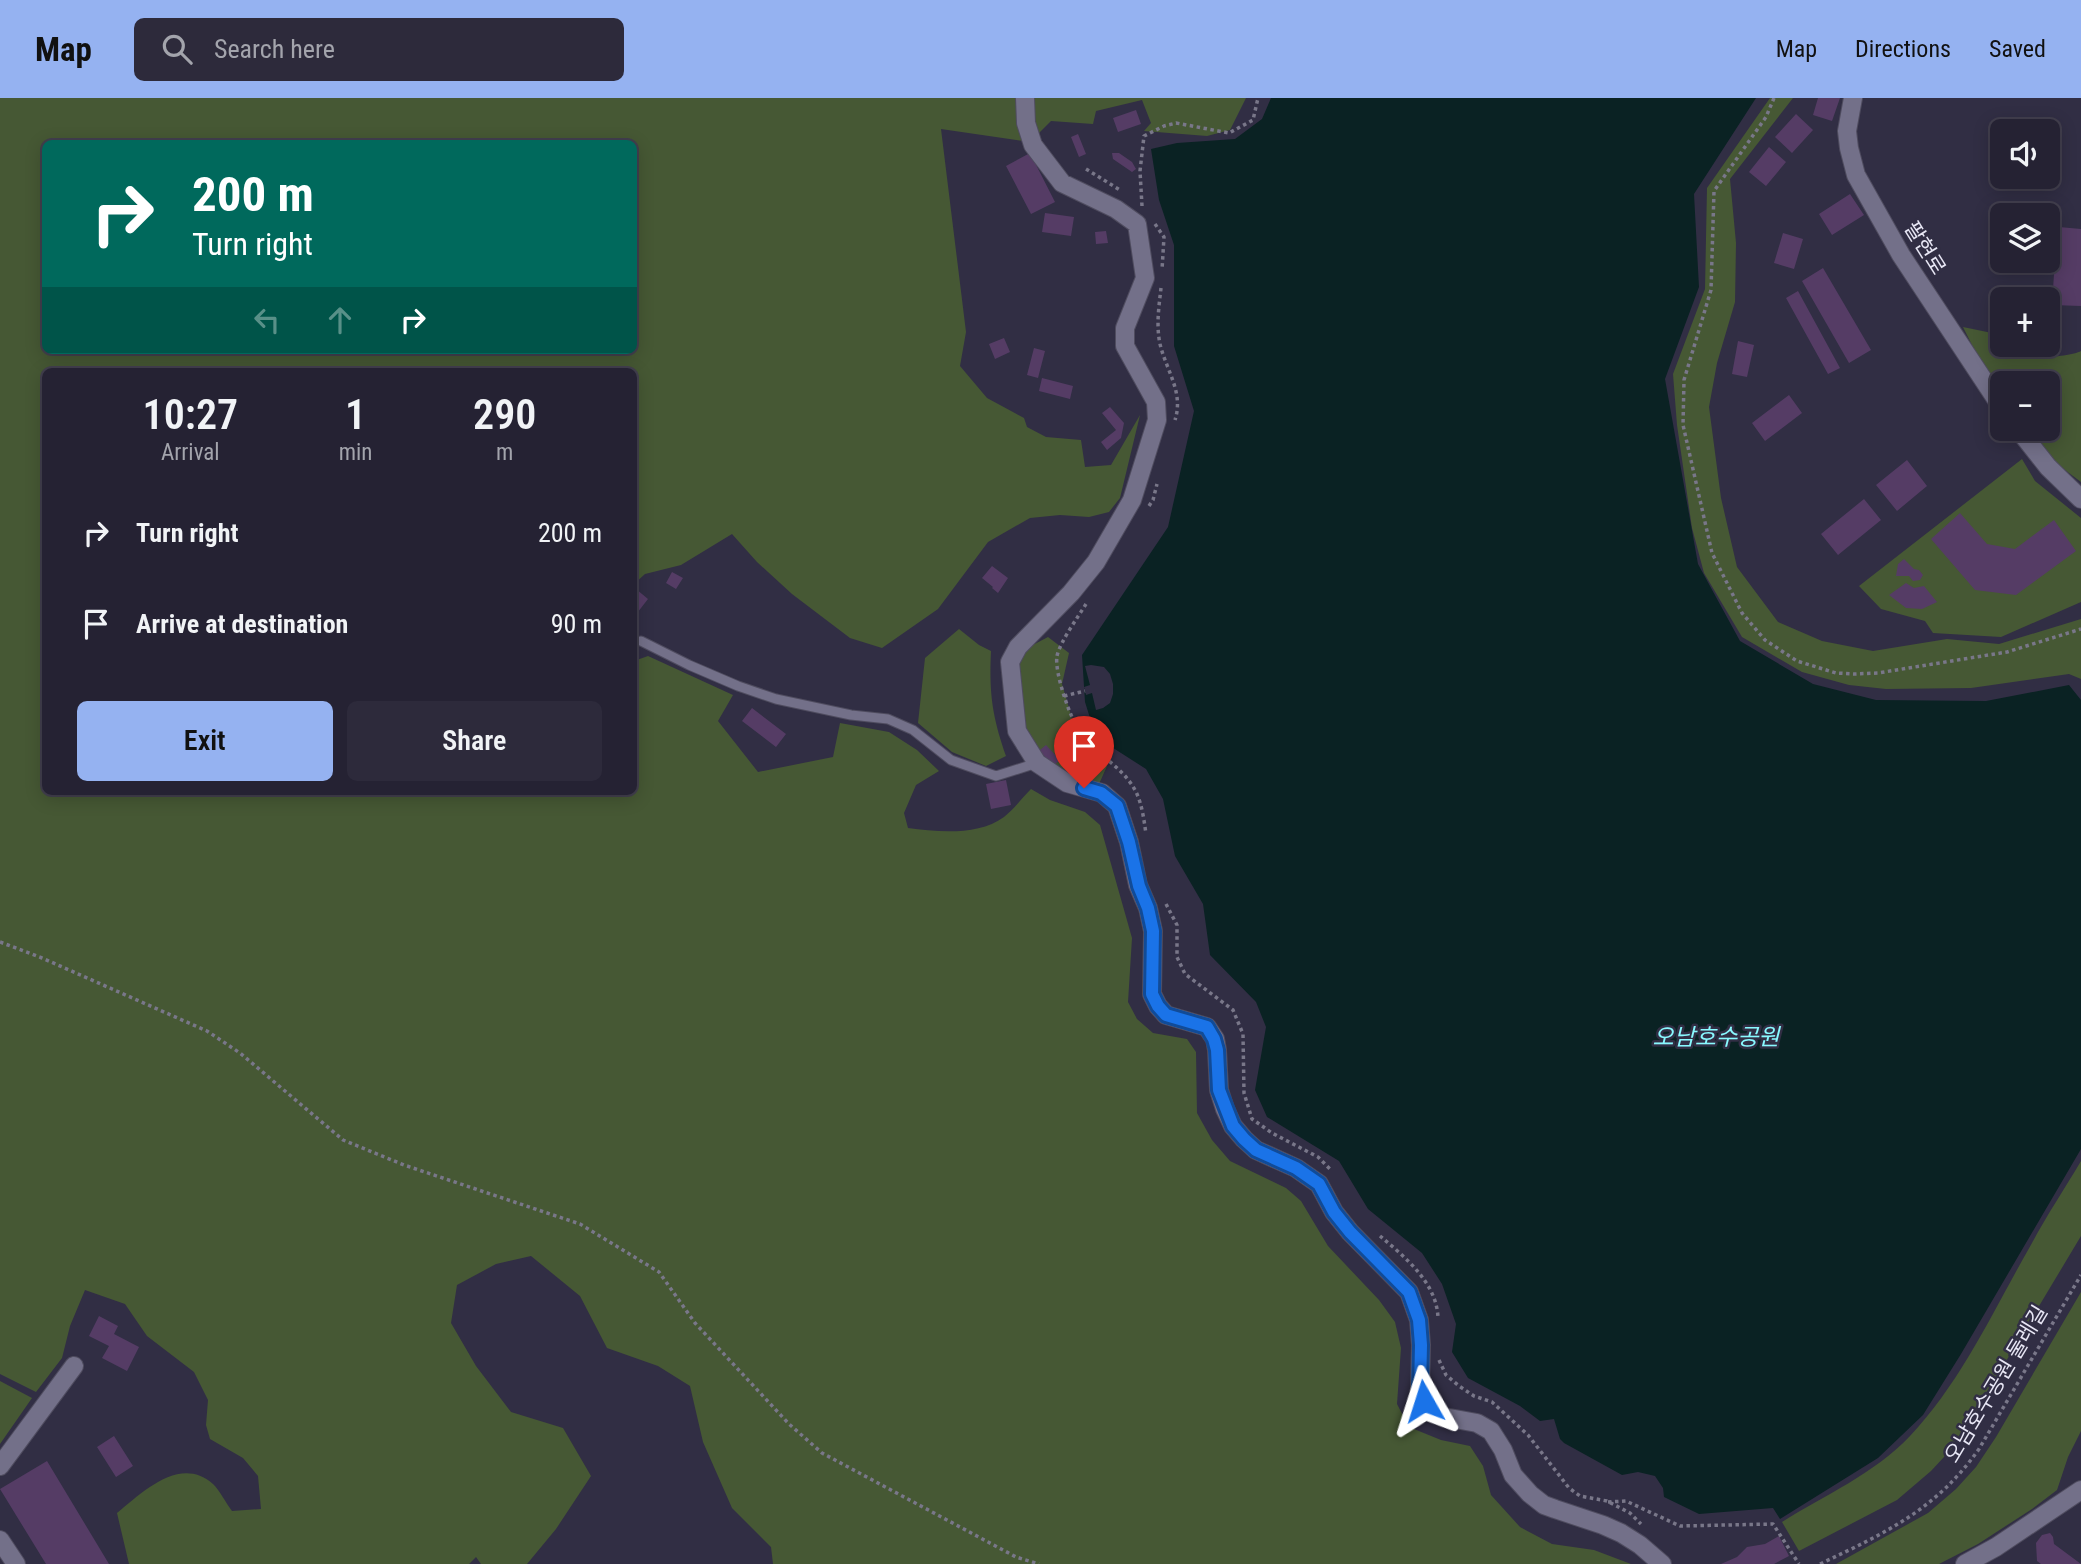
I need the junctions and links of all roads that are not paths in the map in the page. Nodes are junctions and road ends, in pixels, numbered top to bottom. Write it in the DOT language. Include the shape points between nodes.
graph roads {
  1 [pos="1025,98"];
  2 [pos="1853,98"];
  3 [pos="1990,390"];
  4 [pos="2027,441"];
  5 [pos="2081,499"];
  6 [pos="640,641"];
  7 [pos="1037,763"];
  8 [pos="74,1366"];
  9 [pos="0,1465"];
  10 [pos="2081,1490"];
  11 [pos="0,1540"];
  12 [pos="16,1564"];
  13 [pos="1662,1564"];
  14 [pos="1965,1564"];
  1 -- 7 [label="street" via="1032,145 1062,183 1137,224 1145,278 1125,328 1125,346 1156,402 1157,420 1132,500 1096,562 1018,647 1010,662 1017,731"];
  2 -- 3 [label="street, 팔현로" via="1847,131 1856,175 1901,255"];
  4 -- 5 [label="street"];
  6 -- 7 [label="lane" via="776,699 888,719 913,730 951,760 996,776"];
  7 -- 13 [label="street" via="1067,783 1101,793 1117,806 1153,931 1152,994 1158,1006 1166,1015 1207,1027 1217,1050 1219,1090 1233,1126 1244,1139 1319,1184 1350,1232 1409,1292 1419,1320 1420,1389 1430,1410 1491,1431 1513,1475 1530,1494 1555,1509 1621,1533"];
  8 -- 9 [label="street"];
  10 -- 14 [label="street"];
  11 -- 12 [label="street"];
}
